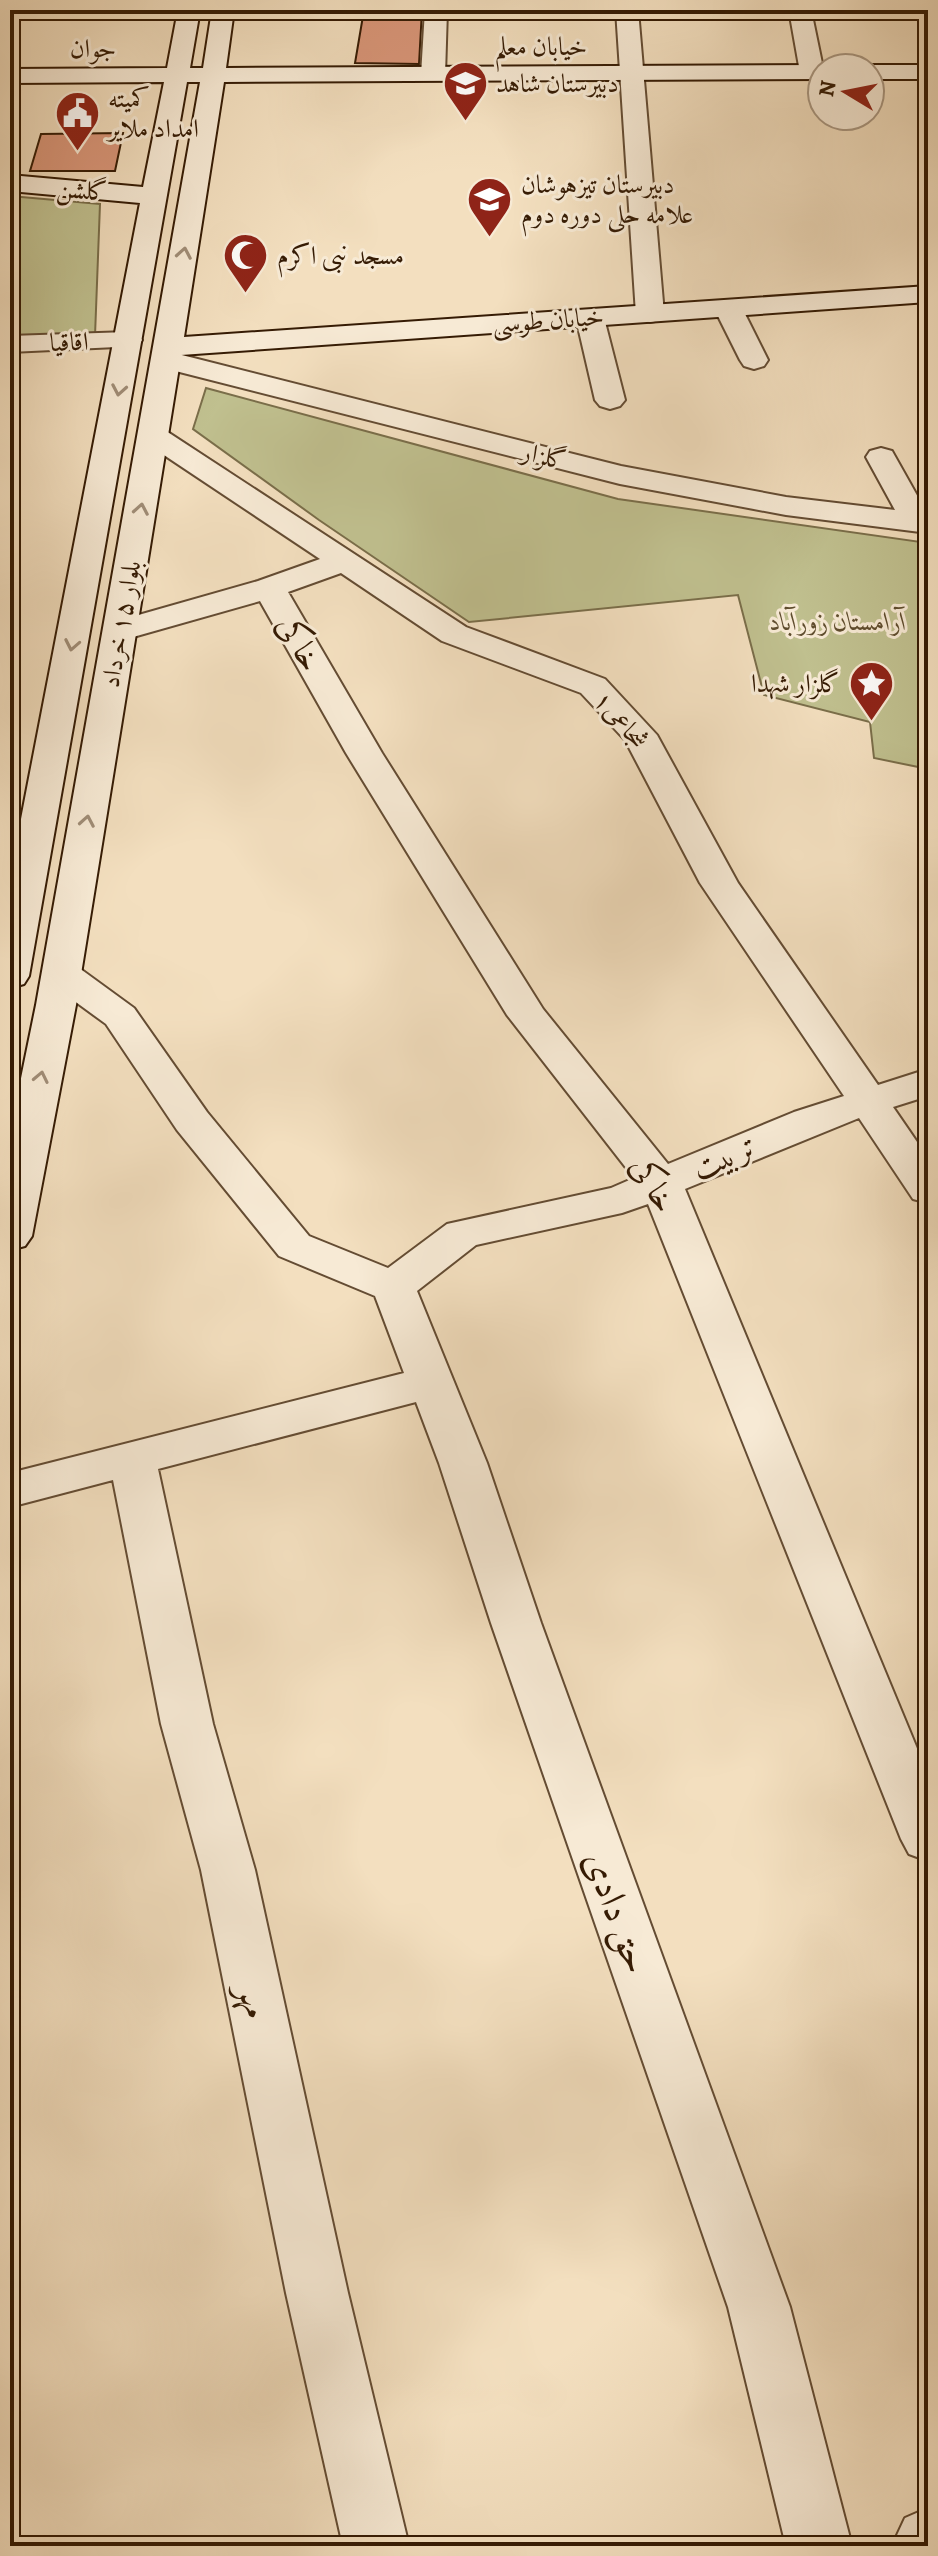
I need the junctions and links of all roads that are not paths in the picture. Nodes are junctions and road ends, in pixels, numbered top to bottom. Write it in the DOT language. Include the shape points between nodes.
graph roads {
  1 [pos="189,10"];
  2 [pos="223,10"];
  3 [pos="436,10"];
  4 [pos="627,10"];
  5 [pos="800,10"];
  6 [pos="812,52"];
  7 [pos="806,72"];
  8 [pos="886,72"];
  9 [pos="928,72"];
  10 [pos="634,73"];
  11 [pos="433,75"];
  12 [pos="10,76"];
  13 [pos="177,76"];
  14 [pos="213,76"];
  15 [pos="10,183"];
  16 [pos="153,196"];
  17 [pos="925,298"];
  18 [pos="728,308"];
  19 [pos="650,314"];
  20 [pos="590,318"];
  21 [pos="128,340"];
  22 [pos="10,344"];
  23 [pos="167,353"];
  24 [pos="754,360"];
  25 [pos="610,400"];
  26 [pos="153,435"];
  27 [pos="881,457"];
  28 [pos="923,524"];
  29 [pos="343,562"];
  30 [pos="269,588"];
  31 [pos="119,631"];
  32 [pos="110,685"];
  33 [pos="64,686"];
  34 [pos="45,786"];
  35 [pos="10,793"];
  36 [pos="61,973"];
  37 [pos="10,976"];
  38 [pos="928,1082"];
  39 [pos="870,1101"];
  40 [pos="661,1183"];
  41 [pos="928,1189"];
  42 [pos="10,1236"];
  43 [pos="393,1287"];
  44 [pos="430,1382"];
  45 [pos="132,1458"];
  46 [pos="10,1490"];
  47 [pos="928,1839"];
  48 [pos="928,2541"];
  49 [pos="376,2546"];
  50 [pos="819,2546"];
  51 [pos="925,2546"];
  1 -- 13 [label="street, بلوار ۱۵ خرداد"];
  2 -- 14 [label="street, بلوار ۱۵ خرداد"];
  3 -- 11 [label="street"];
  4 -- 10 [label="street"];
  5 -- 6 [label="street"];
  7 -- 10 [label="street, خیابان معلم"];
  8 -- 9 [label="street"];
  10 -- 11 [label="street, خیابان معلم"];
  10 -- 19 [label="street"];
  11 -- 14 [label="street, خیابان معلم"];
  12 -- 13 [label="street, جوان"];
  13 -- 14 [label="street, جوان"];
  13 -- 16 [label="street, بلوار ۱۵ خرداد"];
  23 -- 14 [label="street, بلوار ۱۵ خرداد, one-way"];
  15 -- 16 [label="street, گلشن"];
  16 -- 21 [label="street, بلوار ۱۵ خرداد"];
  17 -- 18 [label="street, خیابان طوسی"];
  18 -- 19 [label="street, خیابان طوسی"];
  18 -- 24 [label="street"];
  19 -- 20 [label="street, خیابان طوسی"];
  20 -- 23 [label="street, خیابان طوسی"];
  20 -- 25 [label="street"];
  21 -- 22 [label="street, اقاقیا"];
  21 -- 33 [label="street, بلوار ۱۵ خرداد, one-way"];
  23 -- 26 [label="street, بلوار ۱۵ خرداد"];
  23 -- 28 [label="street, گلزار" via="620,475 786,506"];
  26 -- 29 [label="street, شجاعی۱"];
  31 -- 26 [label="street, بلوار ۱۵ خرداد, one-way"];
  27 -- 28 [label="street"];
  29 -- 30 [label="street"];
  29 -- 39 [label="street, شجاعی۱" via="454,634 593,686 612,705 640,735 719,883"];
  30 -- 31 [label="street"];
  30 -- 40 [label="street, خاکی" via="364,753 527,1015"];
  31 -- 32 [label="street, بلوار ۱۵ خرداد"];
  32 -- 33 [label="street"];
  36 -- 32 [label="street, بلوار ۱۵ خرداد, one-way"];
  33 -- 34 [label="street, بلوار ۱۵ خرداد"];
  34 -- 35 [label="street"];
  34 -- 37 [label="street, بلوار ۱۵ خرداد"];
  42 -- 36 [label="street, بلوار ۱۵ خرداد, one-way"];
  36 -- 43 [label="street" via="120,1016 192,1121 294,1246"];
  38 -- 39 [label="street, تربیت"];
  39 -- 40 [label="street, تربیت"];
  39 -- 41 [label="street, شجاعی۱"];
  40 -- 43 [label="street, تربیت" via="622,1199 462,1234"];
  40 -- 47 [label="street, خاکی"];
  43 -- 44 [label="street, حق دادی"];
  44 -- 45 [label="street"];
  44 -- 50 [label="street, حق دادی" via="759,2307"];
  45 -- 46 [label="street"];
  45 -- 49 [label="street, مهر" via="187,1724 228,1870"];
  48 -- 51 [label="street"];
}
